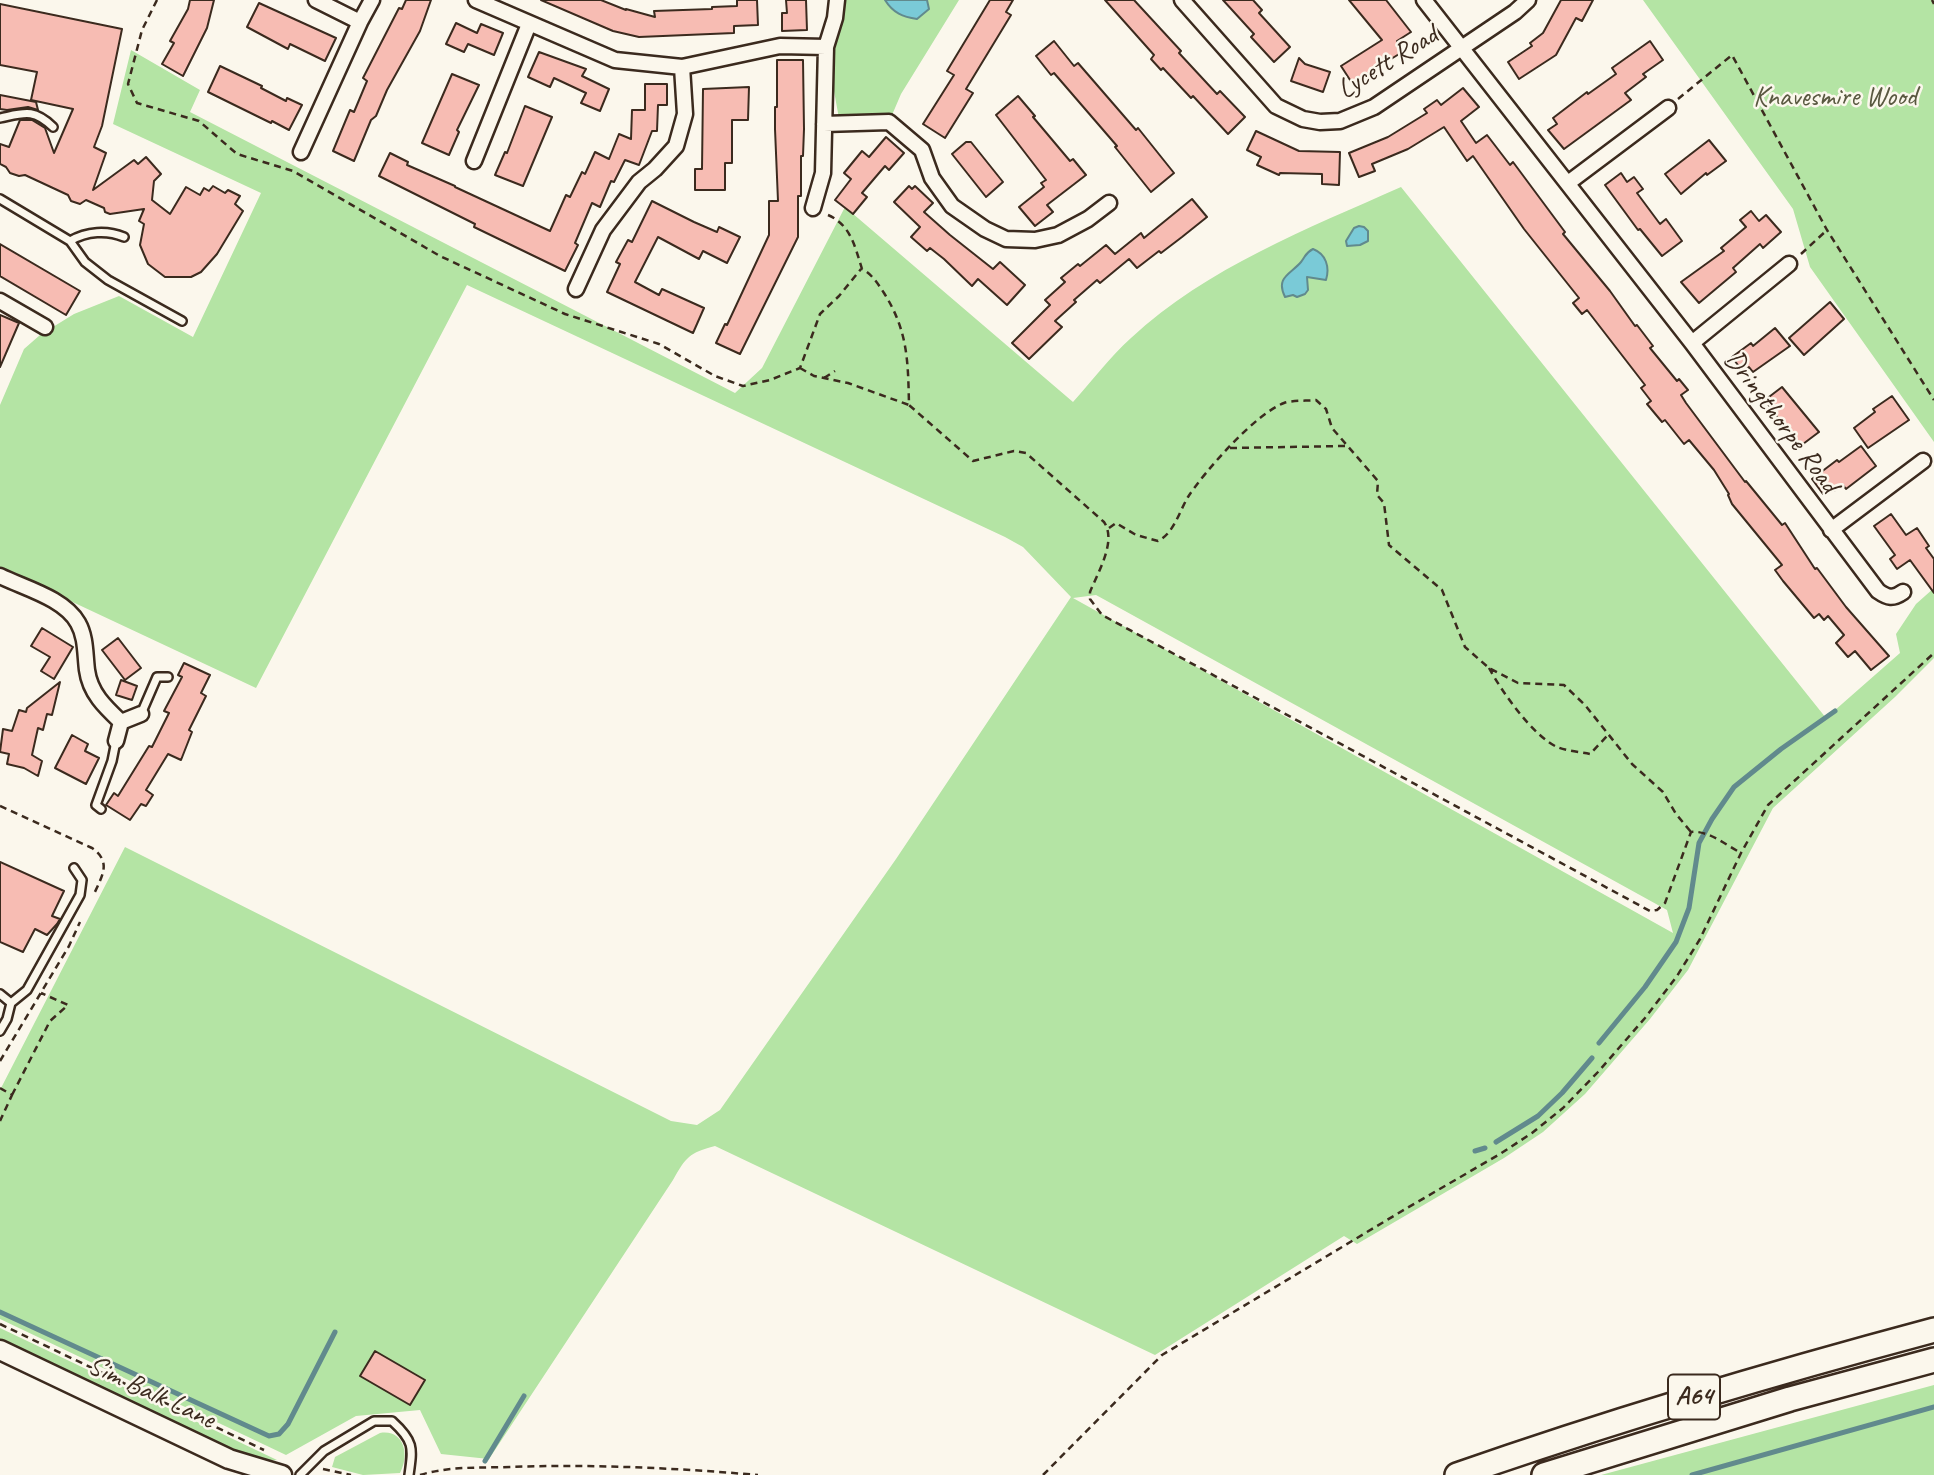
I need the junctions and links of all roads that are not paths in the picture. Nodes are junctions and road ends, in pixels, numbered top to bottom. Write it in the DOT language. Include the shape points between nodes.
graph roads {
  1 [pos="316,0"];
  2 [pos="372,0"];
  3 [pos="476,0"];
  4 [pos="837,0"];
  5 [pos="1182,0"];
  6 [pos="1424,0"];
  7 [pos="1528,0"];
  8 [pos="360,22"];
  9 [pos="529,24"];
  10 [pos="1462,46"];
  11 [pos="826,47"];
  12 [pos="682,67"];
  13 [pos="1668,108"];
  14 [pos="0,118"];
  15 [pos="824,124"];
  16 [pos="52,127"];
  17 [pos="301,152"];
  18 [pos="474,161"];
  19 [pos="1568,183"];
  20 [pos="0,199"];
  21 [pos="1110,203"];
  22 [pos="813,208"];
  23 [pos="124,237"];
  24 [pos="70,241"];
  25 [pos="1790,264"];
  26 [pos="576,289"];
  27 [pos="0,301"];
  28 [pos="182,321"];
  29 [pos="45,327"];
  30 [pos="1692,343"];
  31 [pos="1923,461"];
  32 [pos="1830,530"];
  33 [pos="0,576"];
  34 [pos="1903,592"];
  35 [pos="168,677"];
  36 [pos="141,714"];
  37 [pos="121,722"];
  38 [pos="116,741"];
  39 [pos="101,809"];
  40 [pos="74,868"];
  41 [pos="0,994"];
  42 [pos="11,1003"];
  43 [pos="0,1031"];
  44 [pos="1934,1330"];
  45 [pos="0,1350"];
  46 [pos="1934,1360"];
  47 [pos="282,1475"];
  48 [pos="300,1475"];
  49 [pos="409,1475"];
  50 [pos="1457,1475"];
  51 [pos="1544,1475"];
  1 -- 8 [label="street"];
  2 -- 8 [label="street"];
  3 -- 9 [label="street"];
  4 -- 11 [label="street"];
  5 -- 10 [label="street, Lycett Road" via="1276,106 1303,119 1340,121 1359,115"];
  6 -- 10 [label="street, Dringthorpe Road"];
  7 -- 10 [label="street, Lycett Road"];
  8 -- 17 [label="street"];
  9 -- 12 [label="street" via="615,60"];
  9 -- 18 [label="street"];
  10 -- 19 [label="street, Dringthorpe Road"];
  11 -- 12 [label="street" via="780,46"];
  11 -- 15 [label="street"];
  12 -- 26 [label="street" via="685,114 677,146 639,182 603,230"];
  13 -- 19 [label="street"];
  14 -- 16 [label="lane" via="28,112"];
  15 -- 21 [label="street" via="889,122 922,150 932,178 953,206 1006,239 1058,235"];
  15 -- 22 [label="street" via="822,173"];
  19 -- 30 [label="street, Dringthorpe Road"];
  20 -- 24 [label="lane"];
  23 -- 24 [label="lane" via="93,233"];
  24 -- 28 [label="lane" via="85,262 108,280"];
  25 -- 30 [label="street, Dringthorpe Road"];
  27 -- 29 [label="street"];
  30 -- 32 [label="street, Dringthorpe Road"];
  31 -- 32 [label="street, Dringthorpe Road"];
  32 -- 34 [label="street, Dringthorpe Road" via="1878,592 1886,597"];
  33 -- 37 [label="street" via="58,604 77,622 95,694"];
  35 -- 36 [label="lane" via="157,677"];
  36 -- 37 [label="street"];
  37 -- 38 [label="street"];
  38 -- 39 [label="lane" via="97,798"];
  40 -- 42 [label="lane" via="82,880 80,895 27,990"];
  41 -- 42 [label="lane"];
  42 -- 43 [label="lane"];
  44 -- 50 [label="highway, A64" via="1676,1402"];
  45 -- 47 [label="street, Sim Balk Lane" via="229,1459"];
  46 -- 51 [label="highway, A64"];
  48 -- 49 [label="lane" via="324,1451 374,1421 392,1421 404,1432 413,1449"];
}
